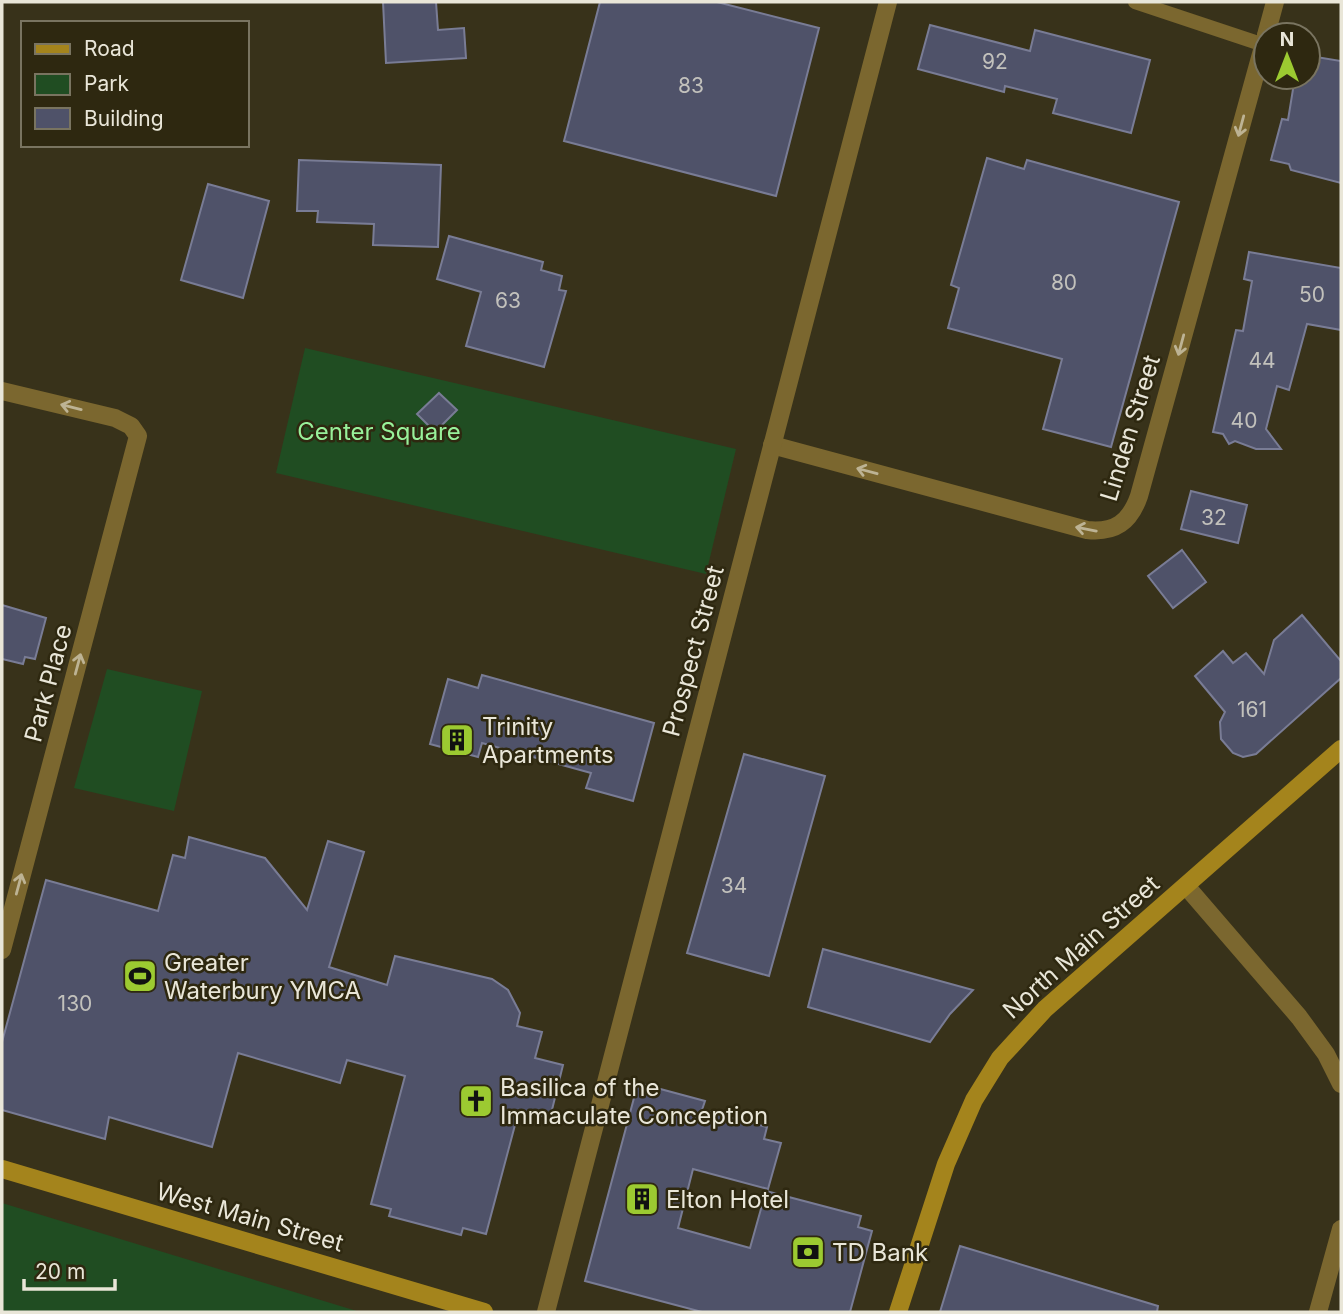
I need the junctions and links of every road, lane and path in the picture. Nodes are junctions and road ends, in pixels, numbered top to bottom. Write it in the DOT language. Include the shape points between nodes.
graph roads {
  1 [pos="888,2"];
  2 [pos="1135,2"];
  3 [pos="1276,2"];
  4 [pos="1270,21"];
  5 [pos="1252,35"];
  6 [pos="1252,86"];
  7 [pos="2,391"];
  8 [pos="772,445"];
  9 [pos="1341,749"];
  10 [pos="1185,886"];
  11 [pos="2,950"];
  12 [pos="1341,1084"];
  13 [pos="2,1169"];
  14 [pos="1341,1229"];
  15 [pos="484,1312"];
  16 [pos="546,1312"];
  17 [pos="898,1312"];
  18 [pos="1318,1312"];
  1 -- 8 [label="street, Prospect Street"];
  2 -- 5 [label="lane"];
  3 -- 4 [label="street, Linden Street"];
  6 -- 8 [label="street, Linden Street, one-way" via="1136,507 1121,525 1087,530"];
  11 -- 7 [label="street, Park Place, one-way" via="137,445 135,429 115,418"];
  8 -- 16 [label="street, Prospect Street"];
  9 -- 10 [label="main road, North Main Street"];
  10 -- 12 [label="street" via="1307,1028"];
  10 -- 17 [label="main road, North Main Street" via="1045,1009 989,1073 946,1164"];
  13 -- 15 [label="main road, West Main Street"];
  14 -- 18 [label="street"];
}
